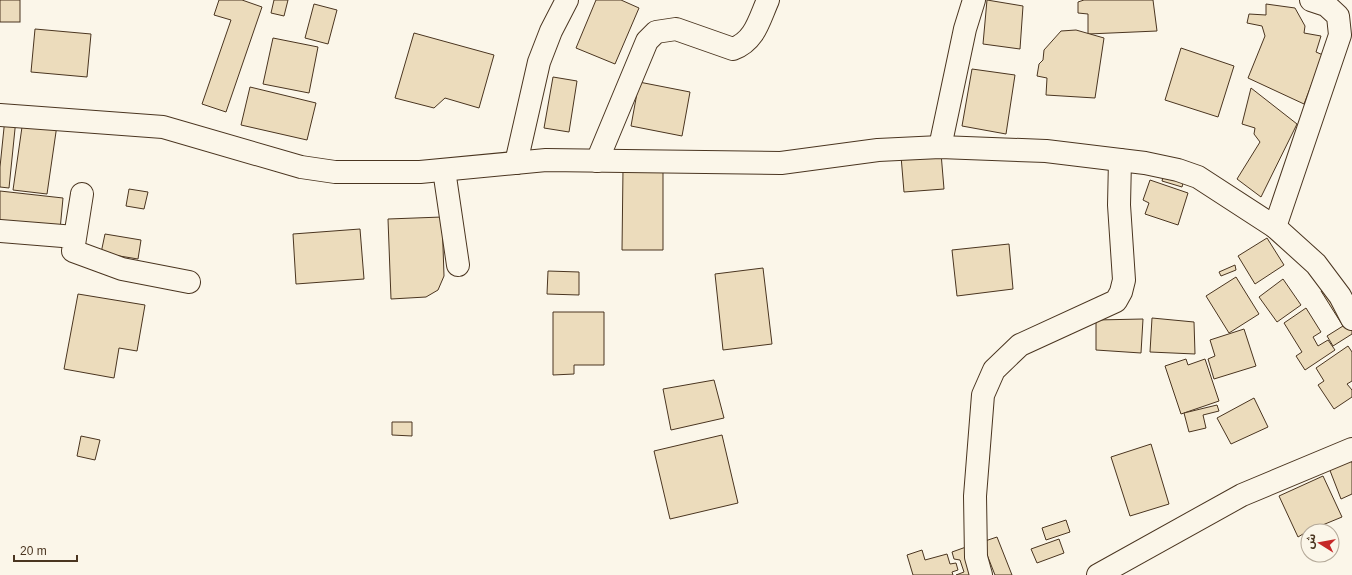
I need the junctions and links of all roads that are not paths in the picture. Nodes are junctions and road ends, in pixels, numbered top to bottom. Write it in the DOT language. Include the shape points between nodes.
graph roads {
  1 [pos="567,0"];
  2 [pos="768,0"];
  3 [pos="974,0"];
  4 [pos="1311,0"];
  5 [pos="0,115"];
  6 [pos="940,147"];
  7 [pos="598,160"];
  8 [pos="1120,160"];
  9 [pos="516,163"];
  10 [pos="444,170"];
  11 [pos="1275,227"];
  12 [pos="0,231"];
  13 [pos="458,265"];
  14 [pos="189,282"];
  15 [pos="1352,319"];
  16 [pos="1352,449"];
  17 [pos="981,575"];
  18 [pos="1098,575"];
  1 -- 9 [label="street" via="539,62"];
  2 -- 7 [label="street" via="751,38 732,50 676,29 656,32 647,41"];
  3 -- 6 [label="street"];
  4 -- 11 [label="street" via="1326,5 1338,16 1340,35"];
  5 -- 10 [label="street" via="163,127 302,167 335,172"];
  6 -- 7 [label="street" via="878,150 782,163"];
  6 -- 8 [label="street" via="1046,151"];
  7 -- 9 [label="street"];
  8 -- 11 [label="street" via="1178,170 1198,177"];
  8 -- 17 [label="street" via="1119,204 1124,280 1116,301 1020,345 994,370 983,395 974,496 976,557"];
  9 -- 10 [label="street"];
  10 -- 13 [label="street"];
  11 -- 15 [label="street" via="1316,264 1340,296"];
  12 -- 14 [label="street" via="75,237 82,194 73,251 122,269"];
  16 -- 18 [label="street" via="1242,495"];
}
